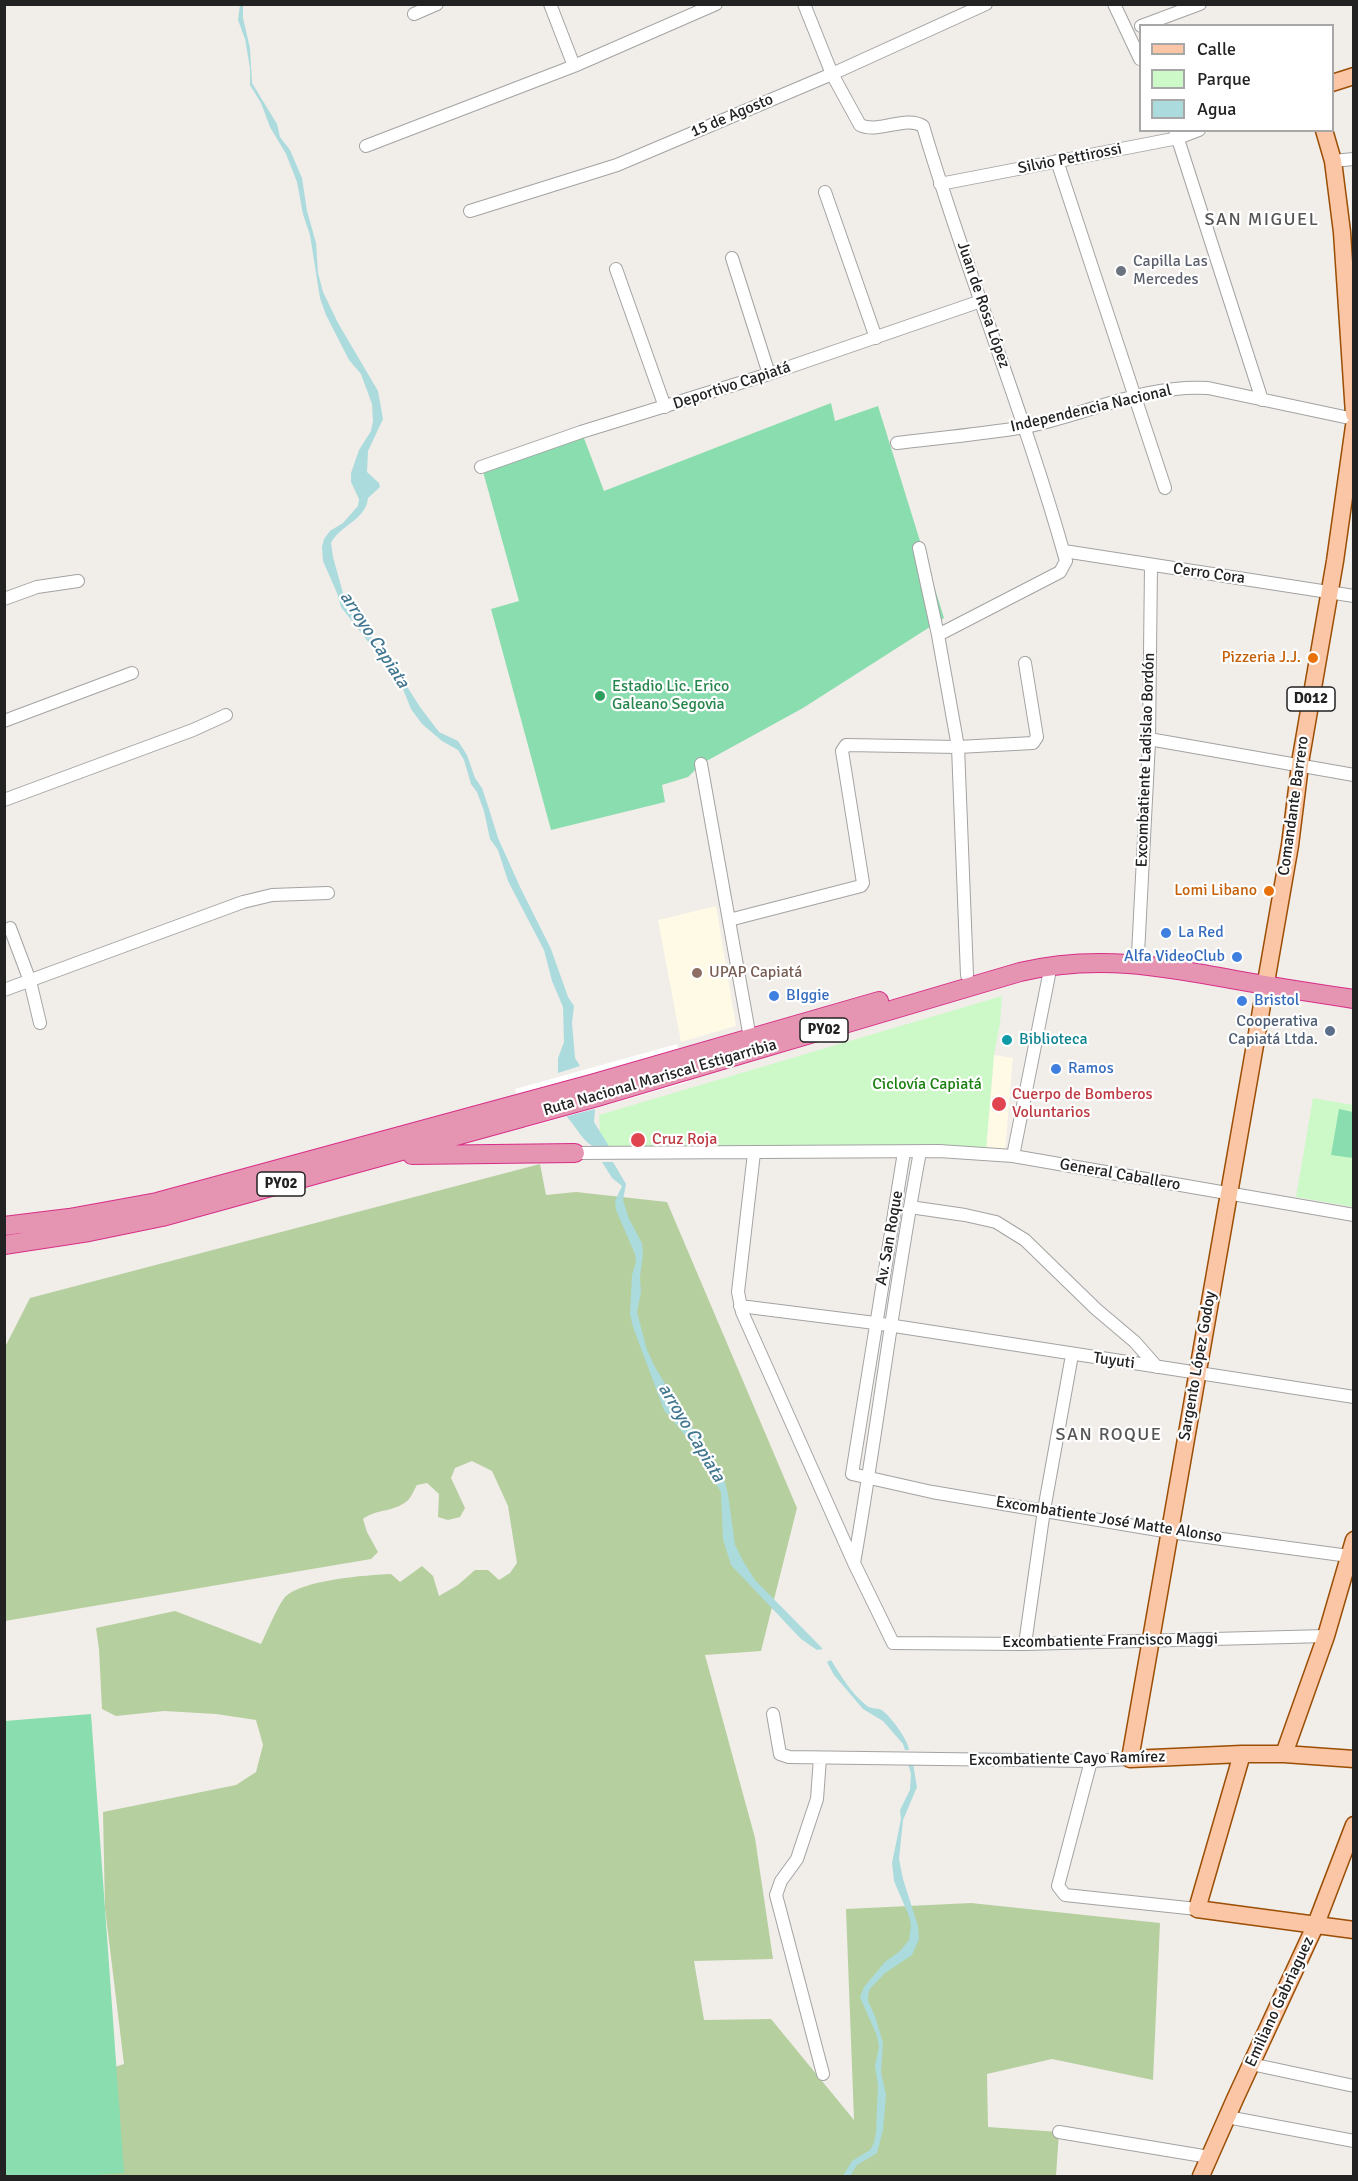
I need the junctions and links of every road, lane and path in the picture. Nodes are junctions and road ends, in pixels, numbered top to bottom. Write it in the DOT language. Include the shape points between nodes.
graph roads {
  1 [pos="437,4"];
  2 [pos="550,4"];
  3 [pos="716,4"];
  4 [pos="804,4"];
  5 [pos="987,4"];
  6 [pos="1114,4"];
  7 [pos="1200,4"];
  8 [pos="414,14"];
  9 [pos="1146,24"];
  10 [pos="1139,27"];
  11 [pos="1126,31"];
  12 [pos="1139,57"];
  13 [pos="574,66"];
  14 [pos="832,74"];
  15 [pos="1353,76"];
  16 [pos="1334,82"];
  17 [pos="1325,132"];
  18 [pos="1177,134"];
  19 [pos="366,146"];
  20 [pos="1353,159"];
  21 [pos="1057,161"];
  22 [pos="1333,161"];
  23 [pos="940,184"];
  24 [pos="825,192"];
  25 [pos="470,211"];
  26 [pos="732,258"];
  27 [pos="615,269"];
  28 [pos="981,301"];
  29 [pos="876,338"];
  30 [pos="769,374"];
  31 [pos="1135,397"];
  32 [pos="1262,400"];
  33 [pos="665,407"];
  34 [pos="1353,414"];
  35 [pos="1353,419"];
  36 [pos="1353,426"];
  37 [pos="1025,427"];
  38 [pos="897,443"];
  39 [pos="481,466"];
  40 [pos="1165,488"];
  41 [pos="919,548"];
  42 [pos="1064,551"];
  43 [pos="1151,565"];
  44 [pos="78,581"];
  45 [pos="1330,592"];
  46 [pos="1353,596"];
  47 [pos="4,599"];
  48 [pos="938,635"];
  49 [pos="1025,663"];
  50 [pos="132,674"];
  51 [pos="226,714"];
  52 [pos="4,721"];
  53 [pos="1149,740"];
  54 [pos="958,747"];
  55 [pos="701,764"];
  56 [pos="1300,766"];
  57 [pos="1353,775"];
  58 [pos="4,800"];
  59 [pos="328,892"];
  60 [pos="729,920"];
  61 [pos="10,928"];
  62 [pos="1138,954"];
  63 [pos="1051,965"];
  64 [pos="967,975"];
  65 [pos="1266,979"];
  66 [pos="30,981"];
  67 [pos="1353,987"];
  68 [pos="4,990"];
  69 [pos="1353,999"];
  70 [pos="40,1023"];
  71 [pos="750,1038"];
  72 [pos="596,1090"];
  73 [pos="552,1102"];
  74 [pos="904,1152"];
  75 [pos="920,1152"];
  76 [pos="575,1153"];
  77 [pos="754,1153"];
  78 [pos="1012,1156"];
  79 [pos="380,1157"];
  80 [pos="1228,1194"];
  81 [pos="910,1207"];
  82 [pos="1353,1215"];
  83 [pos="4,1226"];
  84 [pos="4,1245"];
  85 [pos="740,1306"];
  86 [pos="875,1323"];
  87 [pos="892,1326"];
  88 [pos="1072,1355"];
  89 [pos="1157,1367"];
  90 [pos="1197,1372"];
  91 [pos="1353,1397"];
  92 [pos="869,1477"];
  93 [pos="1044,1510"];
  94 [pos="1170,1532"];
  95 [pos="1351,1548"];
  96 [pos="854,1563"];
  97 [pos="1326,1636"];
  98 [pos="1151,1640"];
  99 [pos="1024,1644"];
  100 [pos="772,1714"];
  101 [pos="1242,1754"];
  102 [pos="1284,1754"];
  103 [pos="820,1758"];
  104 [pos="1130,1759"];
  105 [pos="1353,1759"];
  106 [pos="1091,1761"];
  107 [pos="1353,1825"];
  108 [pos="1197,1909"];
  109 [pos="1316,1924"];
  110 [pos="1353,1930"];
  111 [pos="1251,2064"];
  112 [pos="824,2074"];
  113 [pos="1353,2086"];
  114 [pos="1227,2116"];
  115 [pos="1059,2132"];
  116 [pos="1353,2141"];
  117 [pos="1209,2157"];
  118 [pos="1201,2176"];
  1 -- 8 [label="street"];
  2 -- 13 [label="street"];
  3 -- 13 [label="street"];
  4 -- 14 [label="street"];
  5 -- 14 [label="street, 15 de Agosto"];
  6 -- 11 [label="street"];
  7 -- 9 [label="street"];
  10 -- 11 [label="street"];
  11 -- 12 [label="street"];
  13 -- 19 [label="street"];
  14 -- 23 [label="street, Juan de Rosa López" via="860,125 923,126"];
  14 -- 25 [label="street, 15 de Agosto" via="617,165"];
  15 -- 16 [label="main road"];
  17 -- 22 [label="main road"];
  18 -- 21 [label="street, Silvio Pettirossi"];
  18 -- 32 [label="street"];
  20 -- 22 [label="street"];
  21 -- 23 [label="street, Silvio Pettirossi"];
  21 -- 31 [label="street"];
  22 -- 34 [label="main road" via="1342,232"];
  23 -- 28 [label="street, Juan de Rosa López"];
  24 -- 29 [label="street"];
  26 -- 30 [label="street"];
  27 -- 33 [label="street"];
  28 -- 29 [label="street, Deportivo Capiatá"];
  28 -- 37 [label="street, Juan de Rosa López"];
  29 -- 30 [label="street, Deportivo Capiatá"];
  30 -- 33 [label="street, Deportivo Capiatá"];
  31 -- 32 [label="street, Independencia Nacional" via="1188,387"];
  31 -- 37 [label="street, Independencia Nacional"];
  31 -- 40 [label="street"];
  32 -- 35 [label="street, Independencia Nacional"];
  33 -- 39 [label="street, Deportivo Capiatá"];
  36 -- 45 [label="main road, Comandante Barrero / D012"];
  37 -- 38 [label="street, Independencia Nacional"];
  37 -- 42 [label="street, Juan de Rosa López"];
  41 -- 48 [label="street"];
  42 -- 43 [label="street, Cerro Cora"];
  42 -- 48 [label="street" via="1066,561 1060,572"];
  43 -- 45 [label="street, Cerro Cora"];
  43 -- 53 [label="street, Excombatiente Ladislao Bordón"];
  44 -- 47 [label="street" via="37,587"];
  45 -- 46 [label="street, Cerro Cora"];
  45 -- 56 [label="main road, Comandante Barrero / D012"];
  48 -- 54 [label="street"];
  49 -- 54 [label="street" via="1036,741"];
  50 -- 52 [label="street"];
  51 -- 58 [label="street"];
  53 -- 56 [label="street"];
  53 -- 62 [label="street, Excombatiente Ladislao Bordón"];
  54 -- 60 [label="street" via="846,745 842,751 863,884"];
  54 -- 64 [label="street"];
  55 -- 60 [label="street"];
  56 -- 57 [label="street"];
  56 -- 65 [label="main road, Comandante Barrero / D012"];
  59 -- 66 [label="street" via="272,895 243,902"];
  60 -- 71 [label="street"];
  61 -- 66 [label="street"];
  62 -- 64 [label="highway, Ruta Nacional Mariscal Estigarribia / PY02" via="1050,954"];
  62 -- 65 [label="highway, Ruta Nacional Mariscal Estigarribia / PY02"];
  63 -- 65 [label="highway, Ruta Nacional Mariscal Estigarribia / PY02" via="1136,964"];
  63 -- 72 [label="highway, Ruta Nacional Mariscal Estigarribia / PY02"];
  63 -- 78 [label="street"];
  64 -- 71 [label="highway, Ruta Nacional Mariscal Estigarribia / PY02"];
  65 -- 67 [label="highway, Ruta Nacional Mariscal Estigarribia / PY02"];
  65 -- 69 [label="highway, Ruta Nacional Mariscal Estigarribia / PY02"];
  65 -- 80 [label="main road, Sargento López Godoy / D012"];
  66 -- 68 [label="street"];
  66 -- 70 [label="street"];
  71 -- 72 [label="highway, Ruta Nacional Mariscal Estigarribia / PY02"];
  72 -- 73 [label="highway, Ruta Nacional Mariscal Estigarribia / PY02"];
  73 -- 79 [label="highway, Ruta Nacional Mariscal Estigarribia / PY02"];
  73 -- 83 [label="highway, Ruta Nacional Mariscal Estigarribia / PY02" via="157,1202"];
  74 -- 75 [label="street, General Caballero"];
  74 -- 77 [label="street, General Caballero"];
  74 -- 86 [label="street, Av. San Roque"];
  75 -- 78 [label="street, General Caballero"];
  75 -- 81 [label="street"];
  76 -- 77 [label="street, General Caballero"];
  76 -- 79 [label="highway"];
  77 -- 85 [label="street" via="738,1292"];
  78 -- 80 [label="street, General Caballero"];
  79 -- 84 [label="highway, Ruta Nacional Mariscal Estigarribia / PY02" via="162,1217"];
  80 -- 82 [label="street, General Caballero"];
  80 -- 90 [label="main road, Sargento López Godoy / D012"];
  81 -- 87 [label="street"];
  81 -- 89 [label="street" via="996,1222 1024,1240"];
  85 -- 86 [label="street, Tuyuti"];
  85 -- 96 [label="street"];
  86 -- 87 [label="street, Tuyuti"];
  86 -- 92 [label="street, Av. San Roque" via="852,1474"];
  87 -- 88 [label="street, Tuyuti"];
  87 -- 92 [label="street"];
  88 -- 89 [label="street, Tuyuti"];
  88 -- 93 [label="street"];
  89 -- 90 [label="street, Tuyuti"];
  90 -- 91 [label="street, Tuyuti"];
  90 -- 94 [label="main road, Sargento López Godoy / D012"];
  92 -- 93 [label="street, Excombatiente José Matte Alonso" via="932,1492"];
  92 -- 96 [label="street"];
  93 -- 94 [label="street, Excombatiente José Matte Alonso"];
  93 -- 99 [label="street"];
  94 -- 95 [label="street, Excombatiente José Matte Alonso"];
  94 -- 98 [label="main road, Sargento López Godoy / D012"];
  95 -- 97 [label="main road"];
  96 -- 99 [label="street, Excombatiente Francisco Maggi" via="893,1643"];
  97 -- 98 [label="street, Excombatiente Francisco Maggi"];
  97 -- 102 [label="main road"];
  98 -- 99 [label="street, Excombatiente Francisco Maggi"];
  98 -- 104 [label="main road, Sargento López Godoy / D012"];
  100 -- 103 [label="street, Excombatiente Cayo Ramírez" via="780,1754"];
  101 -- 102 [label="main road, Excombatiente Cayo Ramírez"];
  101 -- 104 [label="main road, Excombatiente Cayo Ramírez"];
  101 -- 108 [label="main road"];
  102 -- 105 [label="main road, Excombatiente Cayo Ramírez"];
  103 -- 106 [label="street, Excombatiente Cayo Ramírez"];
  103 -- 112 [label="street" via="817,1799 797,1859 776,1895"];
  104 -- 106 [label="street, Excombatiente Cayo Ramírez"];
  106 -- 108 [label="street" via="1058,1886 1060,1891 1065,1895"];
  107 -- 109 [label="main road, Emiliano Gabriaguez"];
  108 -- 109 [label="main road"];
  109 -- 110 [label="main road"];
  109 -- 111 [label="main road, Emiliano Gabriaguez"];
  111 -- 113 [label="street"];
  111 -- 114 [label="main road, Emiliano Gabriaguez"];
  114 -- 116 [label="street"];
  114 -- 117 [label="main road, Emiliano Gabriaguez"];
  115 -- 117 [label="street"];
  117 -- 118 [label="main road, Emiliano Gabriaguez"];
}
